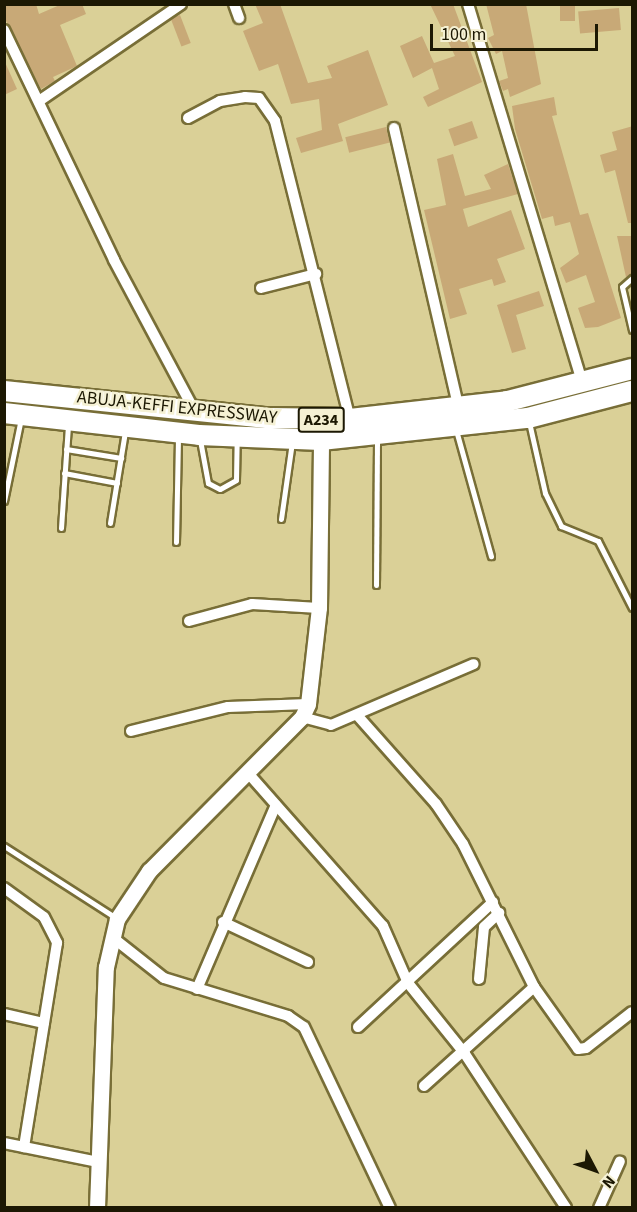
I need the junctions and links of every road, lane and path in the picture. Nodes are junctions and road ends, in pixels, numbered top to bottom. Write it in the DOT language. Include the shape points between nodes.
graph roads {
  1 [pos="234,4"];
  2 [pos="468,4"];
  3 [pos="174,6"];
  4 [pos="239,18"];
  5 [pos="4,30"];
  6 [pos="39,101"];
  7 [pos="188,118"];
  8 [pos="394,128"];
  9 [pos="316,274"];
  10 [pos="633,278"];
  11 [pos="261,288"];
  12 [pos="633,330"];
  13 [pos="633,369"];
  14 [pos="584,384"];
  15 [pos="4,391"];
  16 [pos="633,391"];
  17 [pos="459,409"];
  18 [pos="194,410"];
  19 [pos="13,414"];
  20 [pos="528,417"];
  21 [pos="350,419"];
  22 [pos="68,420"];
  23 [pos="126,427"];
  24 [pos="455,429"];
  25 [pos="178,433"];
  26 [pos="200,435"];
  27 [pos="376,436"];
  28 [pos="237,437"];
  29 [pos="321,440"];
  30 [pos="293,441"];
  31 [pos="66,449"];
  32 [pos="121,458"];
  33 [pos="8,467"];
  34 [pos="64,473"];
  35 [pos="117,483"];
  36 [pos="4,501"];
  37 [pos="281,519"];
  38 [pos="110,523"];
  39 [pos="61,528"];
  40 [pos="176,542"];
  41 [pos="491,556"];
  42 [pos="376,585"];
  43 [pos="319,608"];
  44 [pos="633,608"];
  45 [pos="189,621"];
  46 [pos="474,664"];
  47 [pos="305,710"];
  48 [pos="357,715"];
  49 [pos="131,731"];
  50 [pos="248,773"];
  51 [pos="276,805"];
  52 [pos="4,846"];
  53 [pos="4,888"];
  54 [pos="493,902"];
  55 [pos="499,914"];
  56 [pos="117,919"];
  57 [pos="223,922"];
  58 [pos="112,938"];
  59 [pos="308,962"];
  60 [pos="479,979"];
  61 [pos="408,983"];
  62 [pos="534,987"];
  63 [pos="197,989"];
  64 [pos="633,1012"];
  65 [pos="4,1014"];
  66 [pos="44,1023"];
  67 [pos="358,1027"];
  68 [pos="465,1054"];
  69 [pos="424,1086"];
  70 [pos="4,1143"];
  71 [pos="24,1148"];
  72 [pos="620,1161"];
  73 [pos="98,1162"];
  74 [pos="97,1208"];
  75 [pos="390,1208"];
  76 [pos="566,1208"];
  77 [pos="599,1208"];
  1 -- 4 [label="street"];
  2 -- 14 [label="street"];
  3 -- 6 [label="street"];
  5 -- 6 [label="street"];
  6 -- 18 [label="street"];
  7 -- 9 [label="street" via="220,101 245,97 259,98 266,106"];
  8 -- 17 [label="street"];
  9 -- 11 [label="street"];
  9 -- 21 [label="street"];
  10 -- 12 [label="lane" via="622,287"];
  13 -- 14 [label="highway, ABUJA-KEFFI EXPRESSWAY / A234"];
  14 -- 17 [label="highway, ABUJA-KEFFI EXPRESSWAY / A234"];
  15 -- 18 [label="highway, ABUJA-KEFFI EXPRESSWAY / A234"];
  16 -- 20 [label="highway, ABUJA-KEFFI EXPRESSWAY / A234"];
  17 -- 21 [label="highway, ABUJA-KEFFI EXPRESSWAY / A234"];
  18 -- 21 [label="highway, ABUJA-KEFFI EXPRESSWAY / A234"];
  19 -- 22 [label="highway, ABUJA-KEFFI EXPRESSWAY / A234"];
  19 -- 33 [label="lane"];
  20 -- 24 [label="highway, ABUJA-KEFFI EXPRESSWAY / A234"];
  20 -- 44 [label="lane" via="545,494 561,526 598,541"];
  22 -- 23 [label="highway, ABUJA-KEFFI EXPRESSWAY / A234"];
  22 -- 31 [label="lane"];
  23 -- 25 [label="highway, ABUJA-KEFFI EXPRESSWAY / A234"];
  23 -- 32 [label="lane"];
  24 -- 27 [label="highway, ABUJA-KEFFI EXPRESSWAY / A234"];
  24 -- 41 [label="lane"];
  25 -- 26 [label="highway, ABUJA-KEFFI EXPRESSWAY / A234"];
  25 -- 40 [label="lane"];
  26 -- 28 [label="highway, ABUJA-KEFFI EXPRESSWAY / A234"];
  26 -- 28 [label="lane" via="208,483 220,489 236,480"];
  27 -- 29 [label="highway, ABUJA-KEFFI EXPRESSWAY / A234"];
  27 -- 42 [label="lane"];
  28 -- 30 [label="highway, ABUJA-KEFFI EXPRESSWAY / A234"];
  29 -- 30 [label="highway, ABUJA-KEFFI EXPRESSWAY / A234"];
  29 -- 43 [label="street"];
  30 -- 37 [label="lane"];
  31 -- 32 [label="lane"];
  31 -- 34 [label="lane"];
  32 -- 35 [label="lane"];
  33 -- 36 [label="lane"];
  34 -- 35 [label="lane"];
  34 -- 39 [label="lane"];
  35 -- 38 [label="lane"];
  43 -- 45 [label="street" via="252,604"];
  43 -- 47 [label="street"];
  46 -- 48 [label="street"];
  47 -- 48 [label="street" via="331,725"];
  47 -- 49 [label="street" via="228,707"];
  47 -- 50 [label="street"];
  48 -- 54 [label="street" via="436,804"];
  50 -- 51 [label="street"];
  50 -- 56 [label="street" via="149,871"];
  51 -- 57 [label="street"];
  51 -- 61 [label="street" via="383,926"];
  52 -- 56 [label="lane"];
  53 -- 66 [label="street" via="44,917 57,943"];
  54 -- 55 [label="street"];
  54 -- 61 [label="street"];
  55 -- 60 [label="street" via="484,927"];
  55 -- 62 [label="street"];
  56 -- 58 [label="street"];
  57 -- 59 [label="street"];
  57 -- 63 [label="street"];
  58 -- 63 [label="street" via="164,978"];
  58 -- 73 [label="street" via="104,991"];
  61 -- 67 [label="street"];
  61 -- 68 [label="street"];
  62 -- 64 [label="street" via="578,1049 586,1048"];
  62 -- 68 [label="street"];
  63 -- 75 [label="street" via="288,1016 304,1027"];
  65 -- 66 [label="street"];
  66 -- 71 [label="street"];
  68 -- 69 [label="street"];
  68 -- 76 [label="street"];
  70 -- 71 [label="street"];
  71 -- 73 [label="street"];
  72 -- 77 [label="street"];
  73 -- 74 [label="street"];
}
